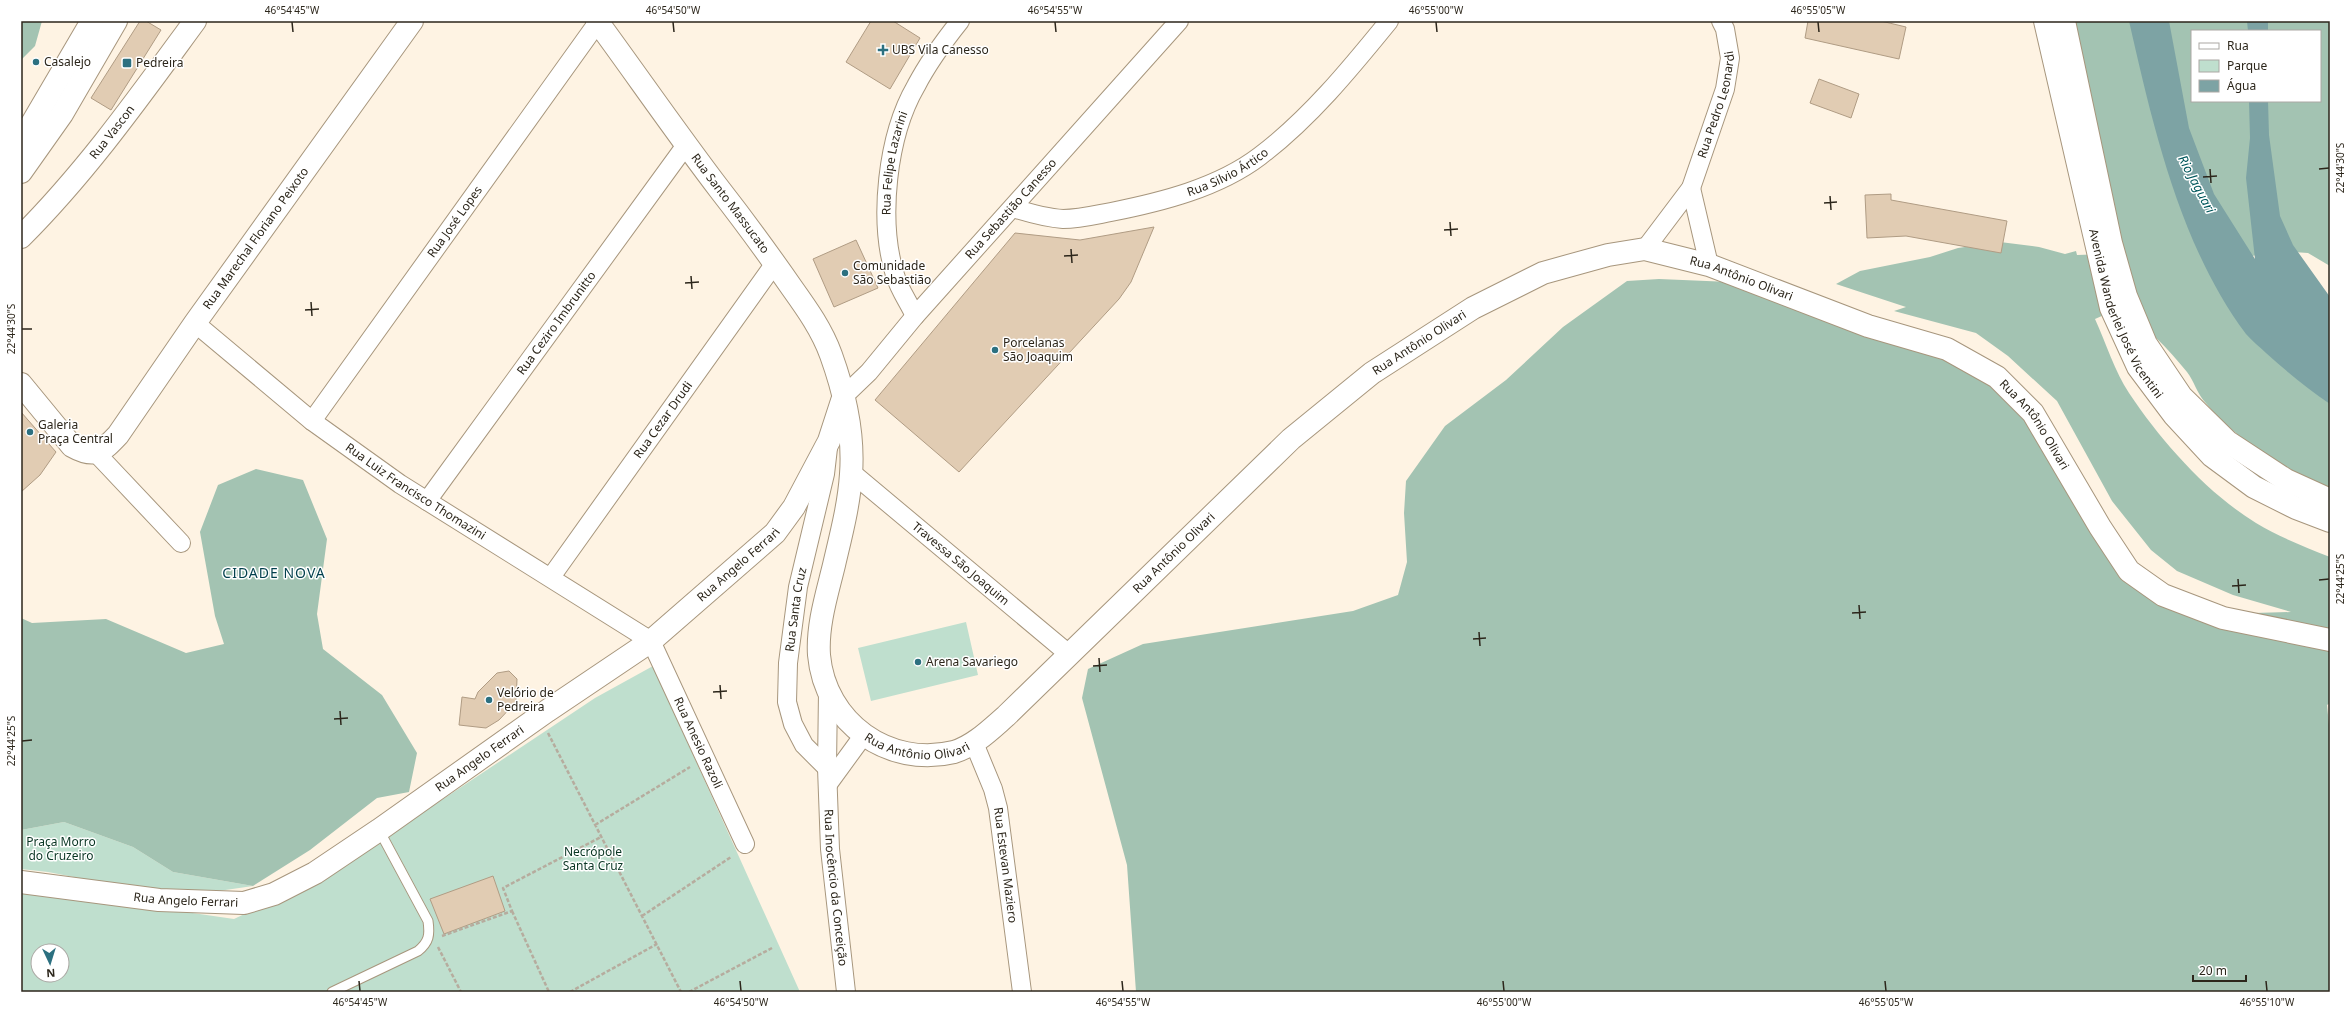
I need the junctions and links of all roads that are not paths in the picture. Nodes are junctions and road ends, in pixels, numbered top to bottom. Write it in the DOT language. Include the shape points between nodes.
graph roads {
  1 [pos="92,21"];
  2 [pos="116,21"];
  3 [pos="195,21"];
  4 [pos="412,21"];
  5 [pos="598,21"];
  6 [pos="960,21"];
  7 [pos="1179,21"];
  8 [pos="1389,21"];
  9 [pos="1721,21"];
  10 [pos="2045,21"];
  11 [pos="2064,21"];
  12 [pos="21,142"];
  13 [pos="686,145"];
  14 [pos="21,172"];
  15 [pos="1691,188"];
  16 [pos="1013,208"];
  17 [pos="21,237"];
  18 [pos="1645,249"];
  19 [pos="775,263"];
  20 [pos="1709,265"];
  21 [pos="915,316"];
  22 [pos="195,323"];
  23 [pos="21,384"];
  24 [pos="844,396"];
  25 [pos="312,422"];
  26 [pos="828,441"];
  27 [pos="97,454"];
  28 [pos="851,472"];
  29 [pos="2330,500"];
  30 [pos="427,501"];
  31 [pos="2330,521"];
  32 [pos="181,543"];
  33 [pos="551,577"];
  34 [pos="2330,640"];
  35 [pos="651,641"];
  36 [pos="1070,655"];
  37 [pos="828,691"];
  38 [pos="863,736"];
  39 [pos="974,743"];
  40 [pos="827,776"];
  41 [pos="379,830"];
  42 [pos="745,844"];
  43 [pos="21,882"];
  44 [pos="332,992"];
  45 [pos="846,992"];
  46 [pos="1022,992"];
  1 -- 12 [label="street"];
  2 -- 14 [label="street" via="46,139"];
  3 -- 17 [label="street, Rua Vascon" via="106,142 49,209"];
  4 -- 22 [label="street, Rua Marechal Floriano Peixoto"];
  5 -- 13 [label="street, Rua Santo Massucato"];
  5 -- 25 [label="street, Rua José Lopes"];
  6 -- 21 [label="street, Rua Felipe Lazarini" via="915,87 894,142 888,179 887,235 892,262 895,276"];
  7 -- 16 [label="street, Rua Sebastião Canesso"];
  8 -- 16 [label="street, Rua Silvio Ártico" via="1303,118 1259,157 1212,183 1148,204 1087,217 1064,219"];
  9 -- 15 [label="street, Rua Pedro Leonardi" via="1730,58 1725,89"];
  10 -- 31 [label="street, Avenida Wanderlei José Vicentini" via="2111,308 2138,368 2174,415 2212,456 2254,487 2296,508"];
  11 -- 29 [label="street, Avenida Wanderlei José Vicentini" via="2111,243 2126,296 2146,344 2181,396 2228,442 2286,480"];
  13 -- 19 [label="street, Rua Santo Massucato"];
  13 -- 30 [label="street, Rua Ceziro Imbrunitto"];
  15 -- 18 [label="street, Rua Pedro Leonardi"];
  15 -- 20 [label="street"];
  16 -- 21 [label="street, Rua Sebastião Canesso"];
  18 -- 20 [label="street, Rua Antônio Olivari"];
  18 -- 36 [label="street, Rua Antônio Olivari" via="1608,255 1543,273 1473,308 1372,373 1292,439"];
  19 -- 24 [label="street, Rua Santo Massucato" via="816,324 831,354"];
  19 -- 33 [label="street, Rua Cezar Drudi"];
  20 -- 34 [label="street, Rua Antônio Olivari" via="1868,326 1947,349 1997,377 2033,413 2128,571 2163,595 2223,618"];
  21 -- 24 [label="street, Rua Sebastião Canesso" via="869,372"];
  22 -- 25 [label="street, Rua Luiz Francisco Thomazini"];
  22 -- 27 [label="street, Rua Marechal Floriano Peixoto" via="118,435"];
  23 -- 27 [label="street" via="72,446 82,452"];
  24 -- 26 [label="street, Rua Angelo Ferrari"];
  24 -- 28 [label="street, Rua Antônio Olivari"];
  25 -- 30 [label="street, Rua Luiz Francisco Thomazini"];
  26 -- 35 [label="street, Rua Angelo Ferrari" via="794,507 775,533"];
  26 -- 40 [label="street, Rua Santa Cruz" via="825,474 798,587 788,663 787,702 792,724"];
  27 -- 32 [label="street"];
  28 -- 36 [label="street, Travessa São Joaquim"];
  28 -- 37 [label="street, Rua Antônio Olivari" via="847,511 821,622 819,656"];
  30 -- 33 [label="street, Rua Luiz Francisco Thomazini"];
  33 -- 35 [label="street, Rua Luiz Francisco Thomazini"];
  35 -- 41 [label="street, Rua Angelo Ferrari" via="539,716"];
  35 -- 42 [label="street, Rua Anesio Razoli"];
  36 -- 39 [label="street, Rua Antônio Olivari"];
  37 -- 38 [label="street, Rua Antônio Olivari" via="846,719"];
  37 -- 40 [label="street, Rua Inocêncio da Conceição"];
  38 -- 39 [label="street, Rua Antônio Olivari" via="889,750 922,756 955,751"];
  38 -- 40 [label="street"];
  39 -- 46 [label="street, Rua Estevan Maziero" via="998,808"];
  40 -- 45 [label="street, Rua Inocêncio da Conceição" via="834,900"];
  41 -- 43 [label="street, Rua Angelo Ferrari" via="315,873 274,894 244,903 159,900"];
  41 -- 44 [label="lane" via="428,921 427,943 418,951"];
}
